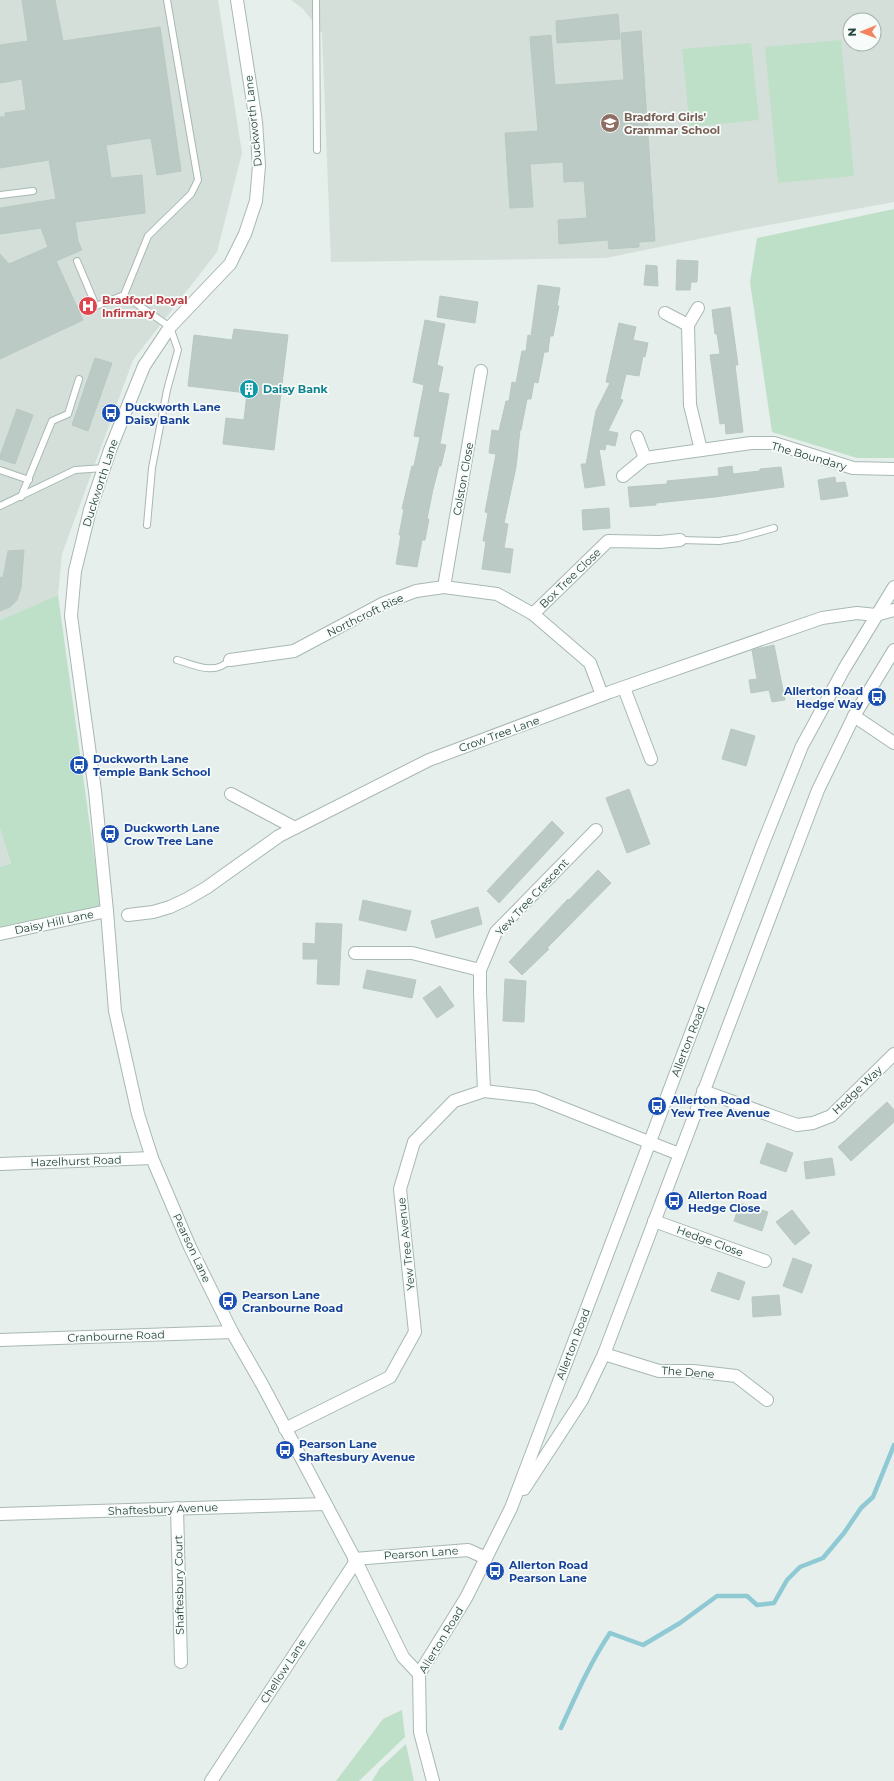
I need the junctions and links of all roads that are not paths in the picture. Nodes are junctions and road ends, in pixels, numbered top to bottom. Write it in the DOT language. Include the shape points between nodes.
graph roads {
  1 [pos="167,0"];
  2 [pos="237,0"];
  3 [pos="316,0"];
  4 [pos="317,150"];
  5 [pos="33,191"];
  6 [pos="0,195"];
  7 [pos="77,261"];
  8 [pos="124,295"];
  9 [pos="698,308"];
  10 [pos="665,313"];
  11 [pos="688,325"];
  12 [pos="170,327"];
  13 [pos="481,371"];
  14 [pos="79,379"];
  15 [pos="637,437"];
  16 [pos="701,450"];
  17 [pos="645,458"];
  18 [pos="104,468"];
  19 [pos="894,469"];
  20 [pos="0,470"];
  21 [pos="623,476"];
  22 [pos="29,480"];
  23 [pos="22,497"];
  24 [pos="0,506"];
  25 [pos="147,525"];
  26 [pos="774,528"];
  27 [pos="680,540"];
  28 [pos="444,587"];
  29 [pos="894,587"];
  30 [pos="894,610"];
  31 [pos="533,614"];
  32 [pos="876,615"];
  33 [pos="894,650"];
  34 [pos="176,660"];
  35 [pos="230,660"];
  36 [pos="624,688"];
  37 [pos="602,695"];
  38 [pos="854,716"];
  39 [pos="894,743"];
  40 [pos="651,759"];
  41 [pos="231,794"];
  42 [pos="295,828"];
  43 [pos="596,830"];
  44 [pos="108,911"];
  45 [pos="128,915"];
  46 [pos="0,934"];
  47 [pos="355,953"];
  48 [pos="480,970"];
  49 [pos="894,1054"];
  50 [pos="484,1091"];
  51 [pos="703,1091"];
  52 [pos="649,1142"];
  53 [pos="679,1154"];
  54 [pos="152,1158"];
  55 [pos="0,1164"];
  56 [pos="654,1221"];
  57 [pos="765,1261"];
  58 [pos="232,1332"];
  59 [pos="0,1340"];
  60 [pos="604,1354"];
  61 [pos="767,1400"];
  62 [pos="285,1429"];
  63 [pos="325,1504"];
  64 [pos="177,1508"];
  65 [pos="512,1508"];
  66 [pos="0,1514"];
  67 [pos="486,1558"];
  68 [pos="355,1560"];
  69 [pos="180,1662"];
  70 [pos="419,1674"];
  71 [pos="211,1781"];
  72 [pos="433,1781"];
  1 -- 8 [label="lane" via="198,180 191,194 148,236"];
  2 -- 12 [label="street, Duckworth Lane" via="256,122 259,166 256,201 245,234 230,264"];
  3 -- 4 [label="lane"];
  5 -- 6 [label="lane"];
  7 -- 8 [label="lane" via="96,306"];
  8 -- 12 [label="lane"];
  9 -- 11 [label="street"];
  10 -- 11 [label="street"];
  11 -- 16 [label="street" via="690,405"];
  12 -- 18 [label="street, Duckworth Lane" via="144,366"];
  12 -- 25 [label="lane" via="178,350 167,390 152,468"];
  13 -- 28 [label="street, Colston Close"];
  14 -- 22 [label="lane" via="68,414 52,421"];
  15 -- 17 [label="street"];
  16 -- 17 [label="street, The Boundary"];
  16 -- 19 [label="street, The Boundary" via="751,443 774,443 853,468"];
  17 -- 21 [label="street"];
  18 -- 23 [label="lane" via="75,470"];
  18 -- 44 [label="street, Duckworth Lane" via="90,510 76,571 71,616 96,791"];
  20 -- 22 [label="lane"];
  22 -- 23 [label="lane"];
  23 -- 24 [label="lane"];
  26 -- 27 [label="lane" via="725,540"];
  27 -- 31 [label="street, Box Tree Close" via="608,541"];
  28 -- 31 [label="street, Northcroft Rise" via="497,594"];
  28 -- 35 [label="street, Northcroft Rise" via="416,591 384,604 294,651"];
  29 -- 32 [label="street, Allerton Road"];
  30 -- 32 [label="street, Crow Tree Lane"];
  31 -- 37 [label="street, Northcroft Rise" via="590,663"];
  32 -- 36 [label="street, Crow Tree Lane" via="857,613 822,618"];
  32 -- 52 [label="street, Allerton Road" via="802,746"];
  33 -- 38 [label="street, Allerton Road"];
  34 -- 35 [label="lane" via="208,669 224,666"];
  36 -- 37 [label="street, Crow Tree Lane"];
  36 -- 40 [label="street"];
  37 -- 42 [label="street, Crow Tree Lane" via="429,760"];
  38 -- 39 [label="street"];
  38 -- 51 [label="street, Allerton Road" via="818,790"];
  41 -- 42 [label="street"];
  42 -- 45 [label="street, Crow Tree Lane" via="279,836 187,899 153,912"];
  43 -- 48 [label="street, Yew Tree Crescent" via="496,932"];
  44 -- 46 [label="street, Daisy Hill Lane"];
  44 -- 54 [label="street, Pearson Lane" via="115,1011 138,1114"];
  47 -- 48 [label="street" via="412,953"];
  48 -- 50 [label="street, Yew Tree Crescent"];
  49 -- 51 [label="street, Hedge Way" via="830,1116 813,1123 797,1125"];
  50 -- 52 [label="street, Yew Tree Avenue" via="535,1096"];
  50 -- 62 [label="street, Yew Tree Avenue" via="454,1101 414,1142 400,1189 415,1332 390,1377"];
  51 -- 53 [label="street, Allerton Road"];
  52 -- 53 [label="street, Yew Tree Avenue"];
  52 -- 65 [label="street, Allerton Road"];
  53 -- 56 [label="street, Allerton Road"];
  54 -- 55 [label="street, Hazelhurst Road"];
  54 -- 58 [label="street, Pearson Lane" via="190,1247"];
  56 -- 57 [label="street, Hedge Close"];
  56 -- 60 [label="street, Allerton Road"];
  58 -- 59 [label="street, Cranbourne Road"];
  58 -- 62 [label="street, Pearson Lane"];
  60 -- 61 [label="street, The Dene" via="659,1371 693,1371 736,1376"];
  60 -- 65 [label="street, Allerton Road" via="582,1400"];
  62 -- 63 [label="street, Pearson Lane"];
  63 -- 64 [label="street, Shaftesbury Avenue"];
  63 -- 68 [label="street, Pearson Lane"];
  64 -- 66 [label="street, Shaftesbury Avenue"];
  64 -- 69 [label="street, Shaftesbury Court"];
  65 -- 67 [label="street, Allerton Road"];
  67 -- 68 [label="street, Pearson Lane" via="468,1550"];
  67 -- 70 [label="street, Allerton Road" via="466,1598"];
  68 -- 70 [label="street, Pearson Lane" via="403,1657"];
  68 -- 71 [label="street, Chellow Lane"];
  70 -- 72 [label="street, Allerton Road" via="420,1732"];
}
